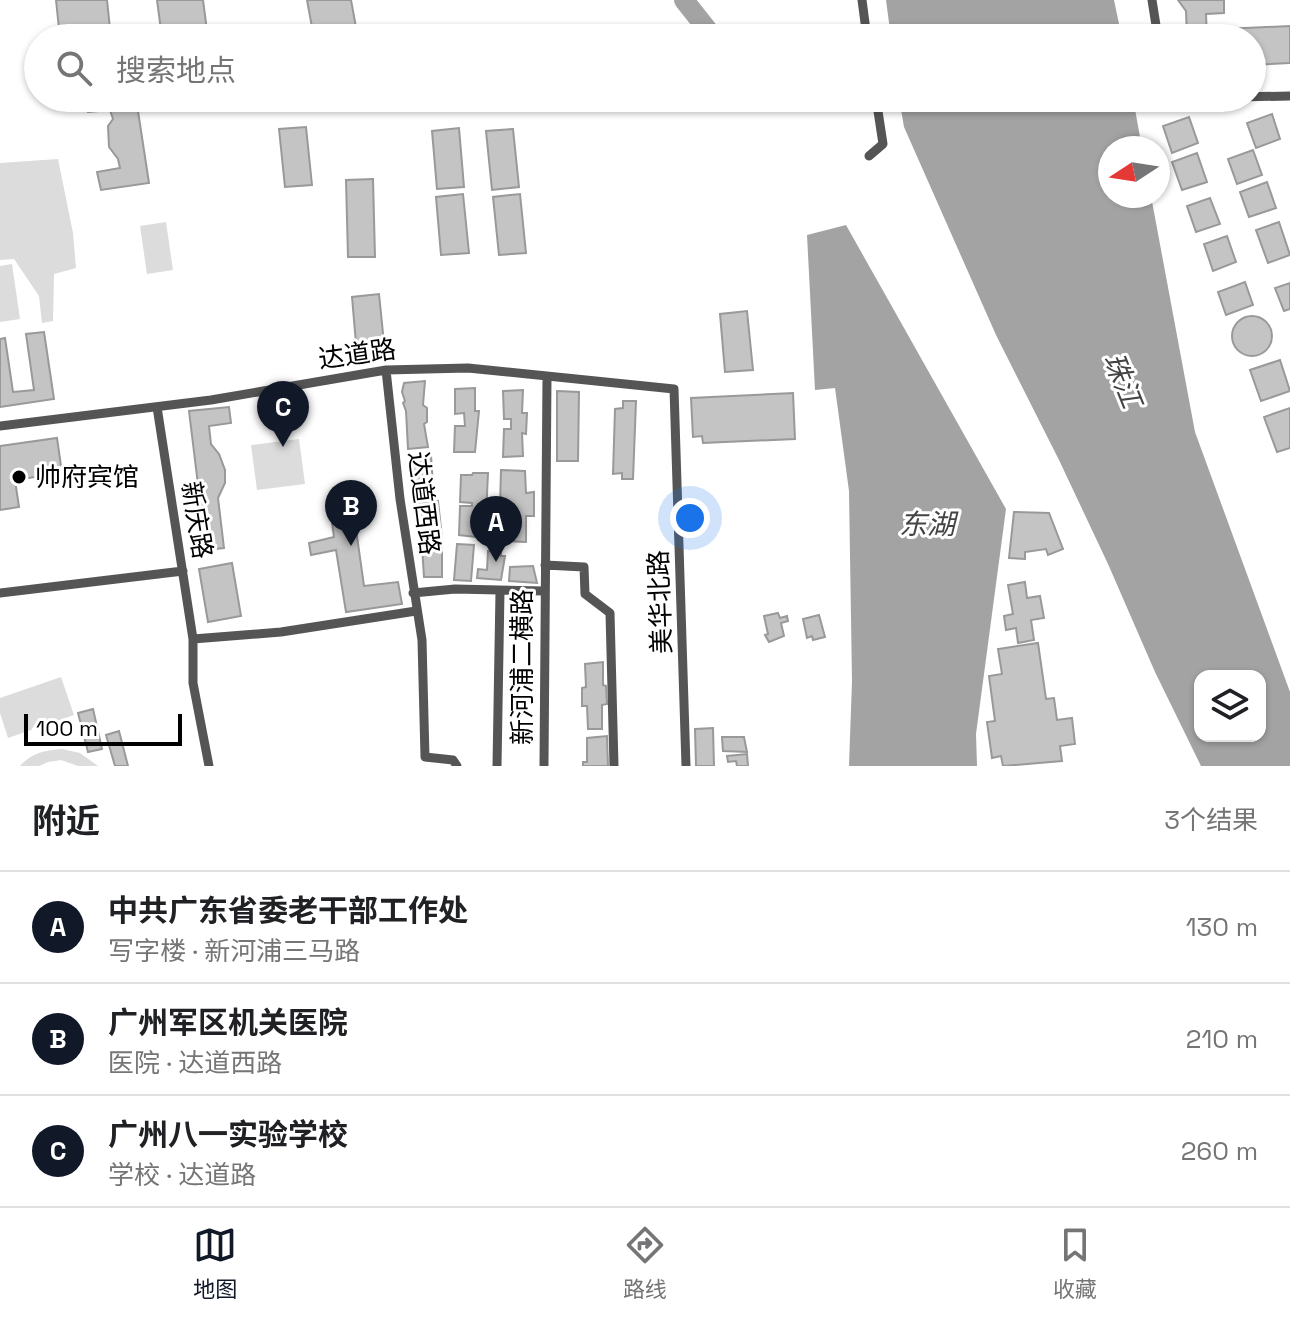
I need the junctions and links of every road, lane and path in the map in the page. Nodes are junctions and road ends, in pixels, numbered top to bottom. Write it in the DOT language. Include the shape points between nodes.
graph roads {
  1 [pos="862,0"];
  2 [pos="1152,0"];
  3 [pos="865,24"];
  4 [pos="1156,24"];
  5 [pos="1266,96"];
  6 [pos="1290,96"];
  7 [pos="878,112"];
  8 [pos="869,156"];
  9 [pos="386,370"];
  10 [pos="547,376"];
  11 [pos="674,389"];
  12 [pos="157,407"];
  13 [pos="0,426"];
  14 [pos="545,565"];
  15 [pos="183,571"];
  16 [pos="500,591"];
  17 [pos="544,591"];
  18 [pos="0,593"];
  19 [pos="413,593"];
  20 [pos="416,611"];
  21 [pos="193,639"];
  22 [pos="425,757"];
  23 [pos="209,766"];
  24 [pos="417,766"];
  25 [pos="457,766"];
  26 [pos="497,766"];
  27 [pos="544,766"];
  28 [pos="614,766"];
  29 [pos="686,766"];
  1 -- 3 [label="street"];
  2 -- 4 [label="street"];
  5 -- 6 [label="street"];
  7 -- 8 [label="street" via="883,144"];
  9 -- 10 [label="street, 达道路" via="468,368"];
  9 -- 12 [label="street, 达道路"];
  9 -- 19 [label="street, 达道西路"];
  10 -- 11 [label="street, 达道路"];
  10 -- 14 [label="street, 新河浦二横路"];
  11 -- 29 [label="street, 美华北路"];
  12 -- 13 [label="street, 达道路"];
  12 -- 15 [label="street, 新庆路"];
  14 -- 17 [label="street, 新河浦二横路"];
  14 -- 28 [label="street" via="584,567 585,594 610,613"];
  15 -- 18 [label="street"];
  15 -- 21 [label="street, 新庆路"];
  16 -- 17 [label="street"];
  16 -- 19 [label="street"];
  16 -- 26 [label="street"];
  17 -- 27 [label="street, 新河浦二横路"];
  19 -- 20 [label="street, 达道西路"];
  20 -- 21 [label="street" via="281,632"];
  20 -- 22 [label="street, 达道西路" via="422,640"];
  21 -- 23 [label="street, 新庆路" via="193,683"];
  22 -- 24 [label="street"];
  22 -- 25 [label="street" via="453,760"];
}
